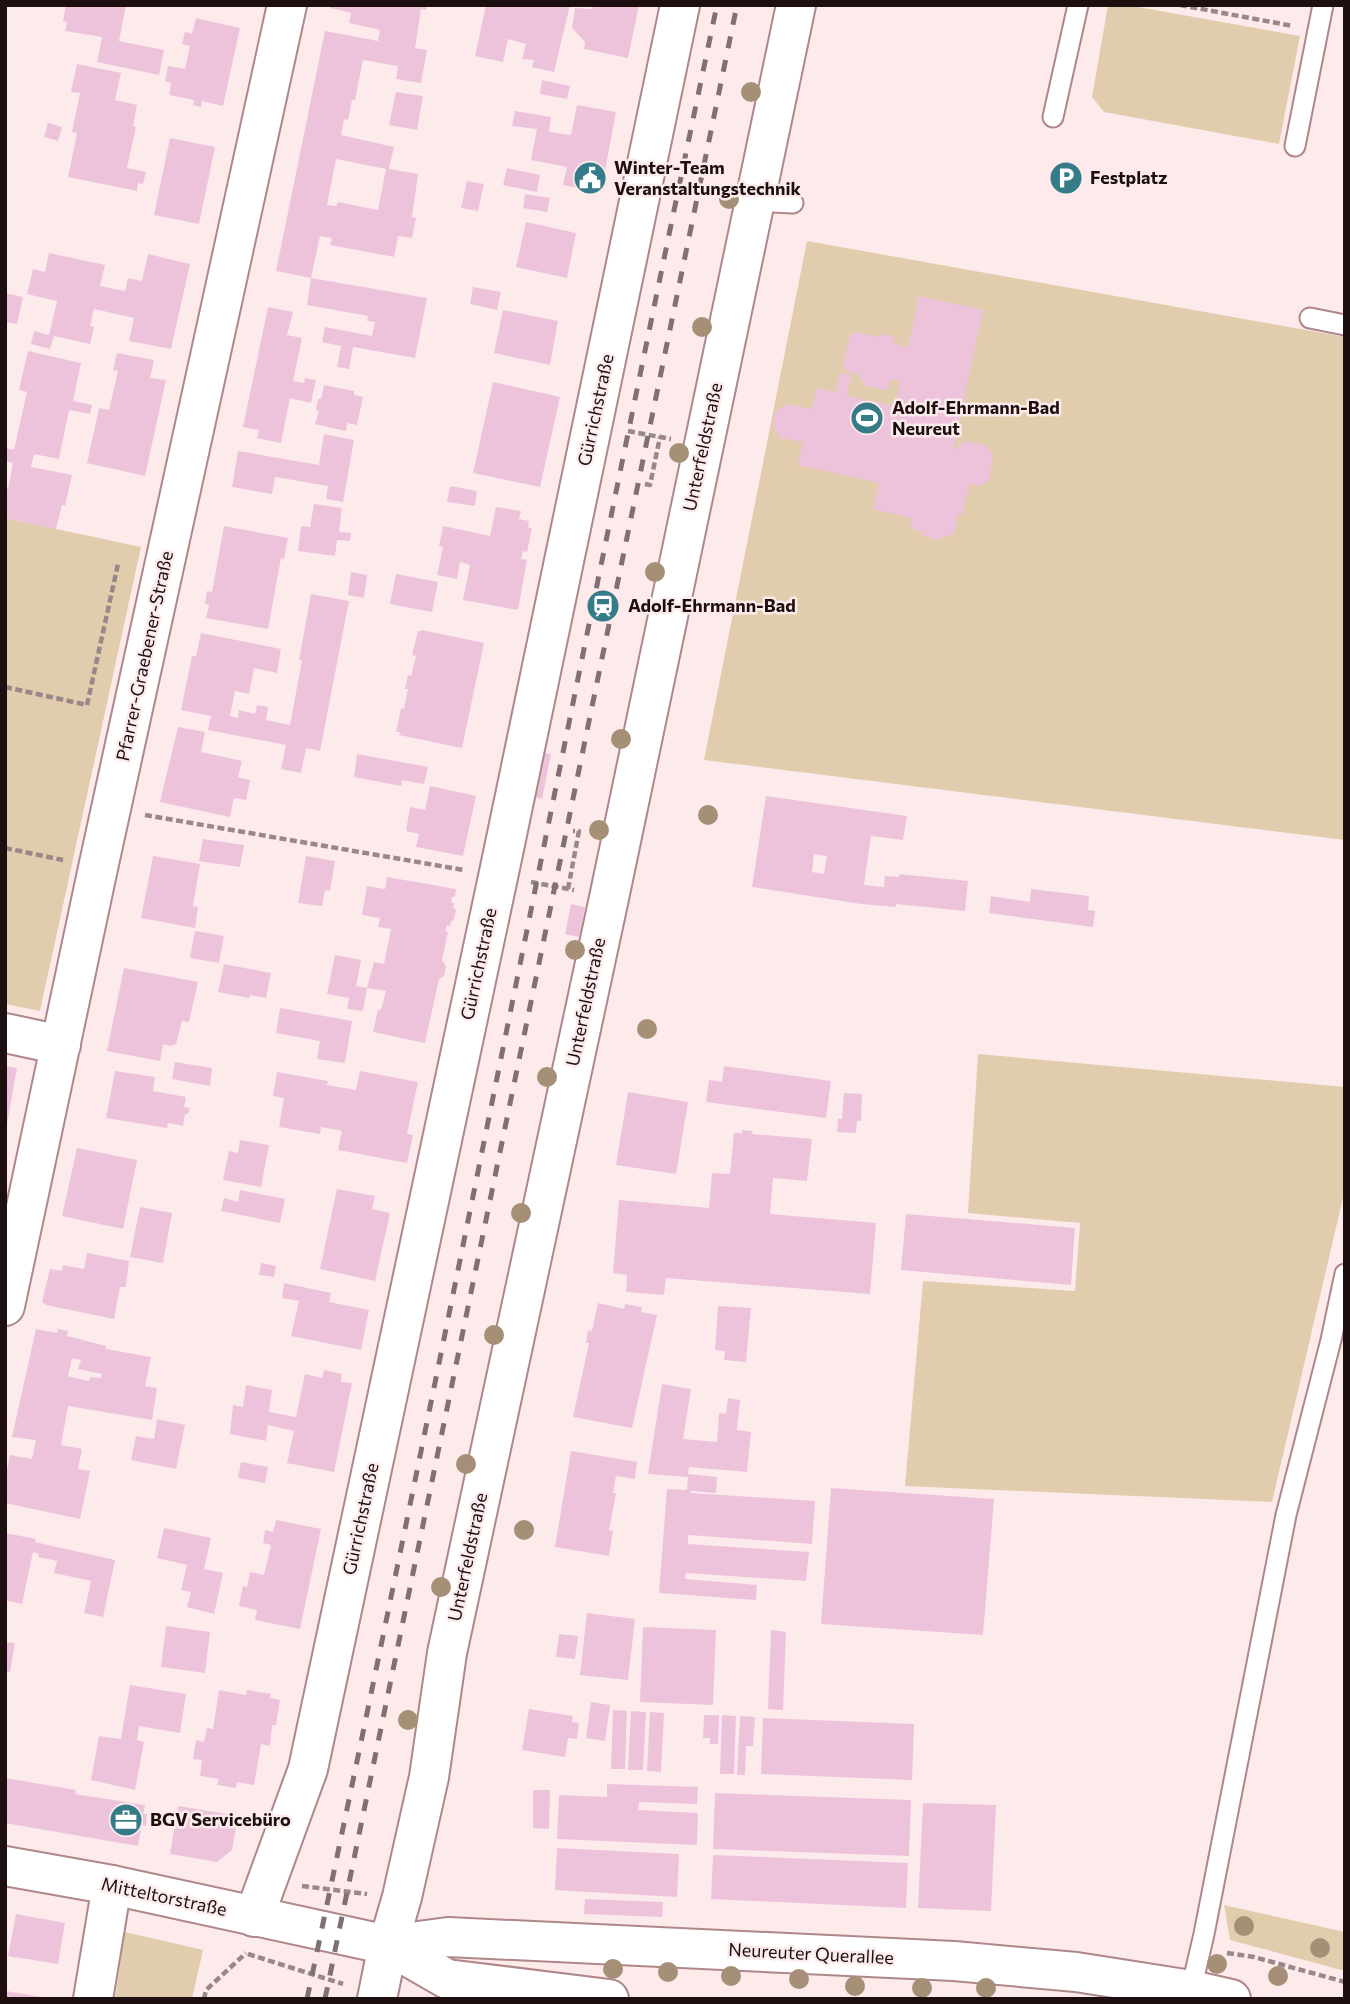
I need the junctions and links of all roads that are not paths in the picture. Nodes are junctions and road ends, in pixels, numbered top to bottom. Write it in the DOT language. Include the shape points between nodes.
graph roads {
  1 [pos="286,5"];
  2 [pos="680,5"];
  3 [pos="796,5"];
  4 [pos="1078,5"];
  5 [pos="1323,5"];
  6 [pos="1053,117"];
  7 [pos="1295,146"];
  8 [pos="755,201"];
  9 [pos="793,203"];
  10 [pos="1310,318"];
  11 [pos="1345,325"];
  12 [pos="5,1033"];
  13 [pos="61,1045"];
  14 [pos="1345,1274"];
  15 [pos="5,1306"];
  16 [pos="5,1866"];
  17 [pos="112,1885"];
  18 [pos="254,1917"];
  19 [pos="321,1931"];
  20 [pos="388,1945"];
  21 [pos="1191,1990"];
  22 [pos="93,1999"];
  23 [pos="377,1999"];
  24 [pos="609,1999"];
  25 [pos="1231,1999"];
  1 -- 13 [label="street, Pfarrer-Graebener-Straße"];
  2 -- 18 [label="street, Gürrichstraße" via="308,1769"];
  3 -- 8 [label="street, Unterfeldstraße"];
  4 -- 6 [label="lane"];
  5 -- 7 [label="lane"];
  8 -- 9 [label="lane"];
  8 -- 20 [label="street, Unterfeldstraße" via="447,1653 429,1777"];
  10 -- 11 [label="lane"];
  12 -- 13 [label="street"];
  13 -- 15 [label="street, Pfarrer-Graebener-Straße"];
  14 -- 21 [label="lane" via="1286,1515"];
  16 -- 17 [label="street, Mitteltorstraße"];
  17 -- 18 [label="street, Mitteltorstraße"];
  17 -- 22 [label="street"];
  18 -- 19 [label="street, Mitteltorstraße"];
  19 -- 20 [label="street, Neureuter Querallee"];
  20 -- 21 [label="street, Neureuter Querallee" via="448,1937 954,1961 1076,1972"];
  20 -- 23 [label="street, Unterfeldstraße"];
  20 -- 24 [label="street, Neureuter Querallee" via="447,1979"];
  21 -- 25 [label="street, Neureuter Querallee"];
}
